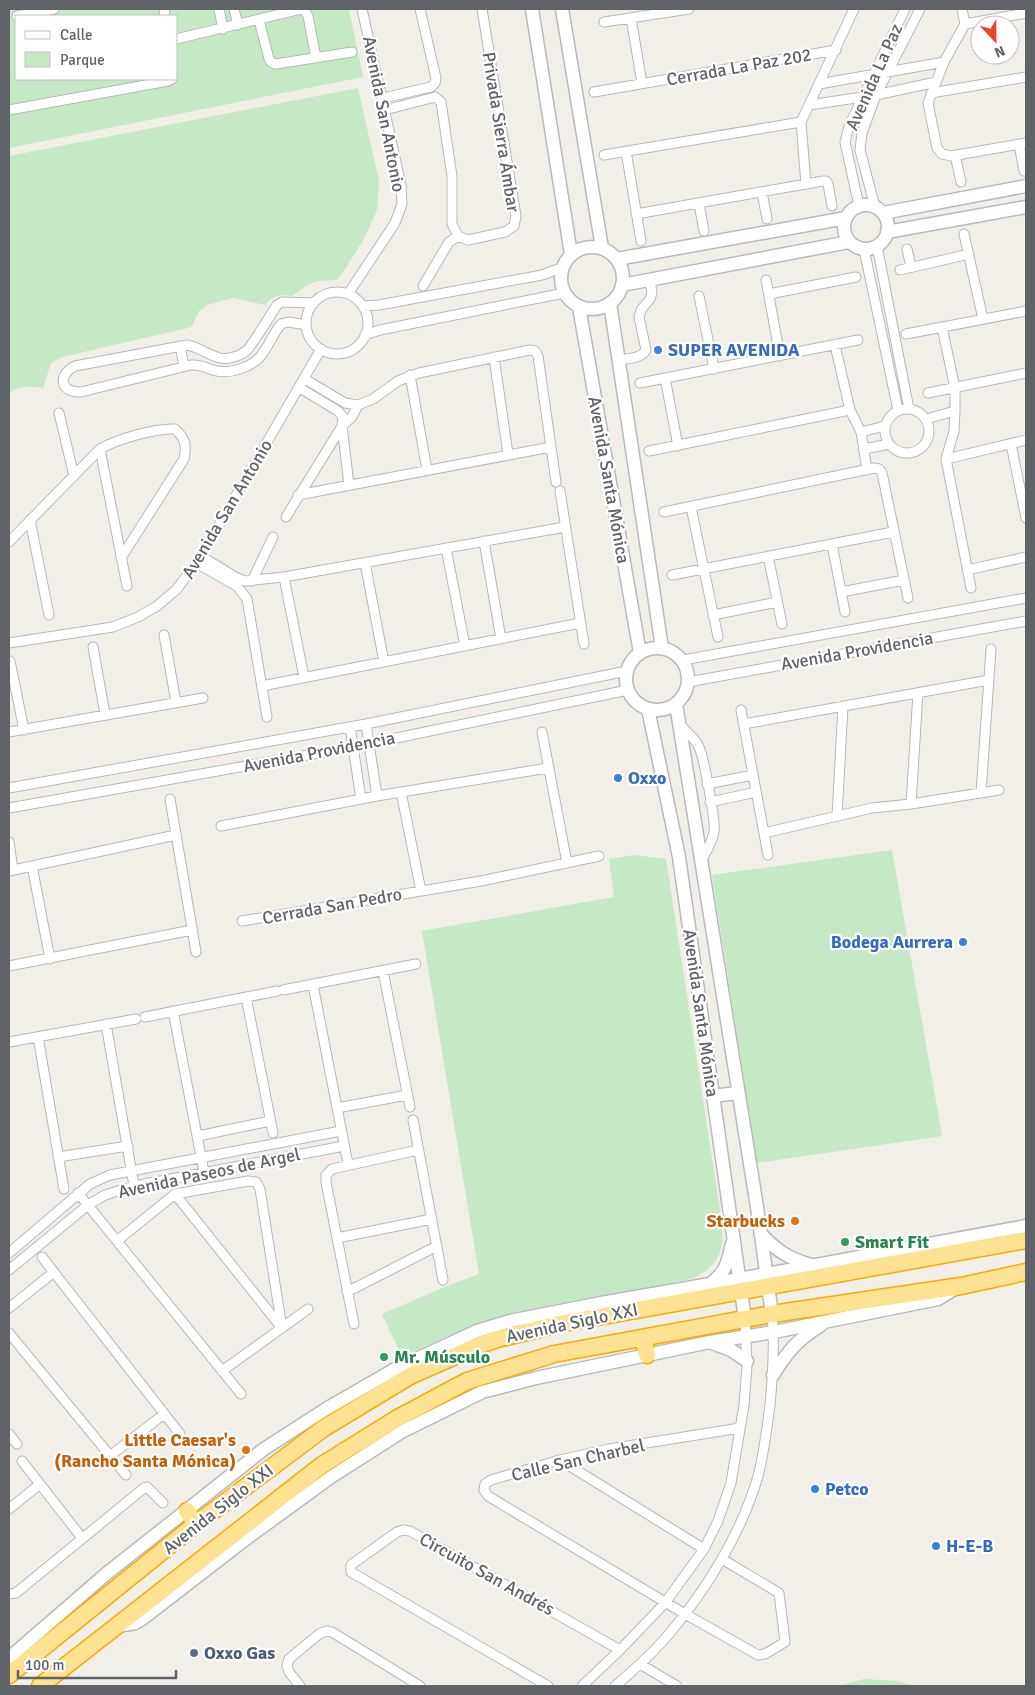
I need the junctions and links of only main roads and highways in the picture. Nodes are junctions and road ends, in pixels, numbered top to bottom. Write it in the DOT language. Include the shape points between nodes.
graph roads {
  1 [pos="1026,1240"];
  2 [pos="813,1265"];
  3 [pos="1026,1272"];
  4 [pos="841,1274"];
  5 [pos="643,1338"];
  6 [pos="647,1355"];
  7 [pos="9,1675"];
  8 [pos="40,1686"];
  1 -- 4 [label="highway, Avenida Siglo XXI" via="931,1251"];
  2 -- 4 [label="highway"];
  3 -- 5 [label="highway, Avenida Siglo XXI" via="961,1286 772,1314"];
  4 -- 7 [label="highway, Avenida Siglo XXI" via="767,1280 564,1323 494,1332 410,1376 324,1428 192,1517"];
  5 -- 6 [label="highway"];
  5 -- 8 [label="highway, Avenida Siglo XXI" via="554,1354 467,1380 327,1471"];
}
